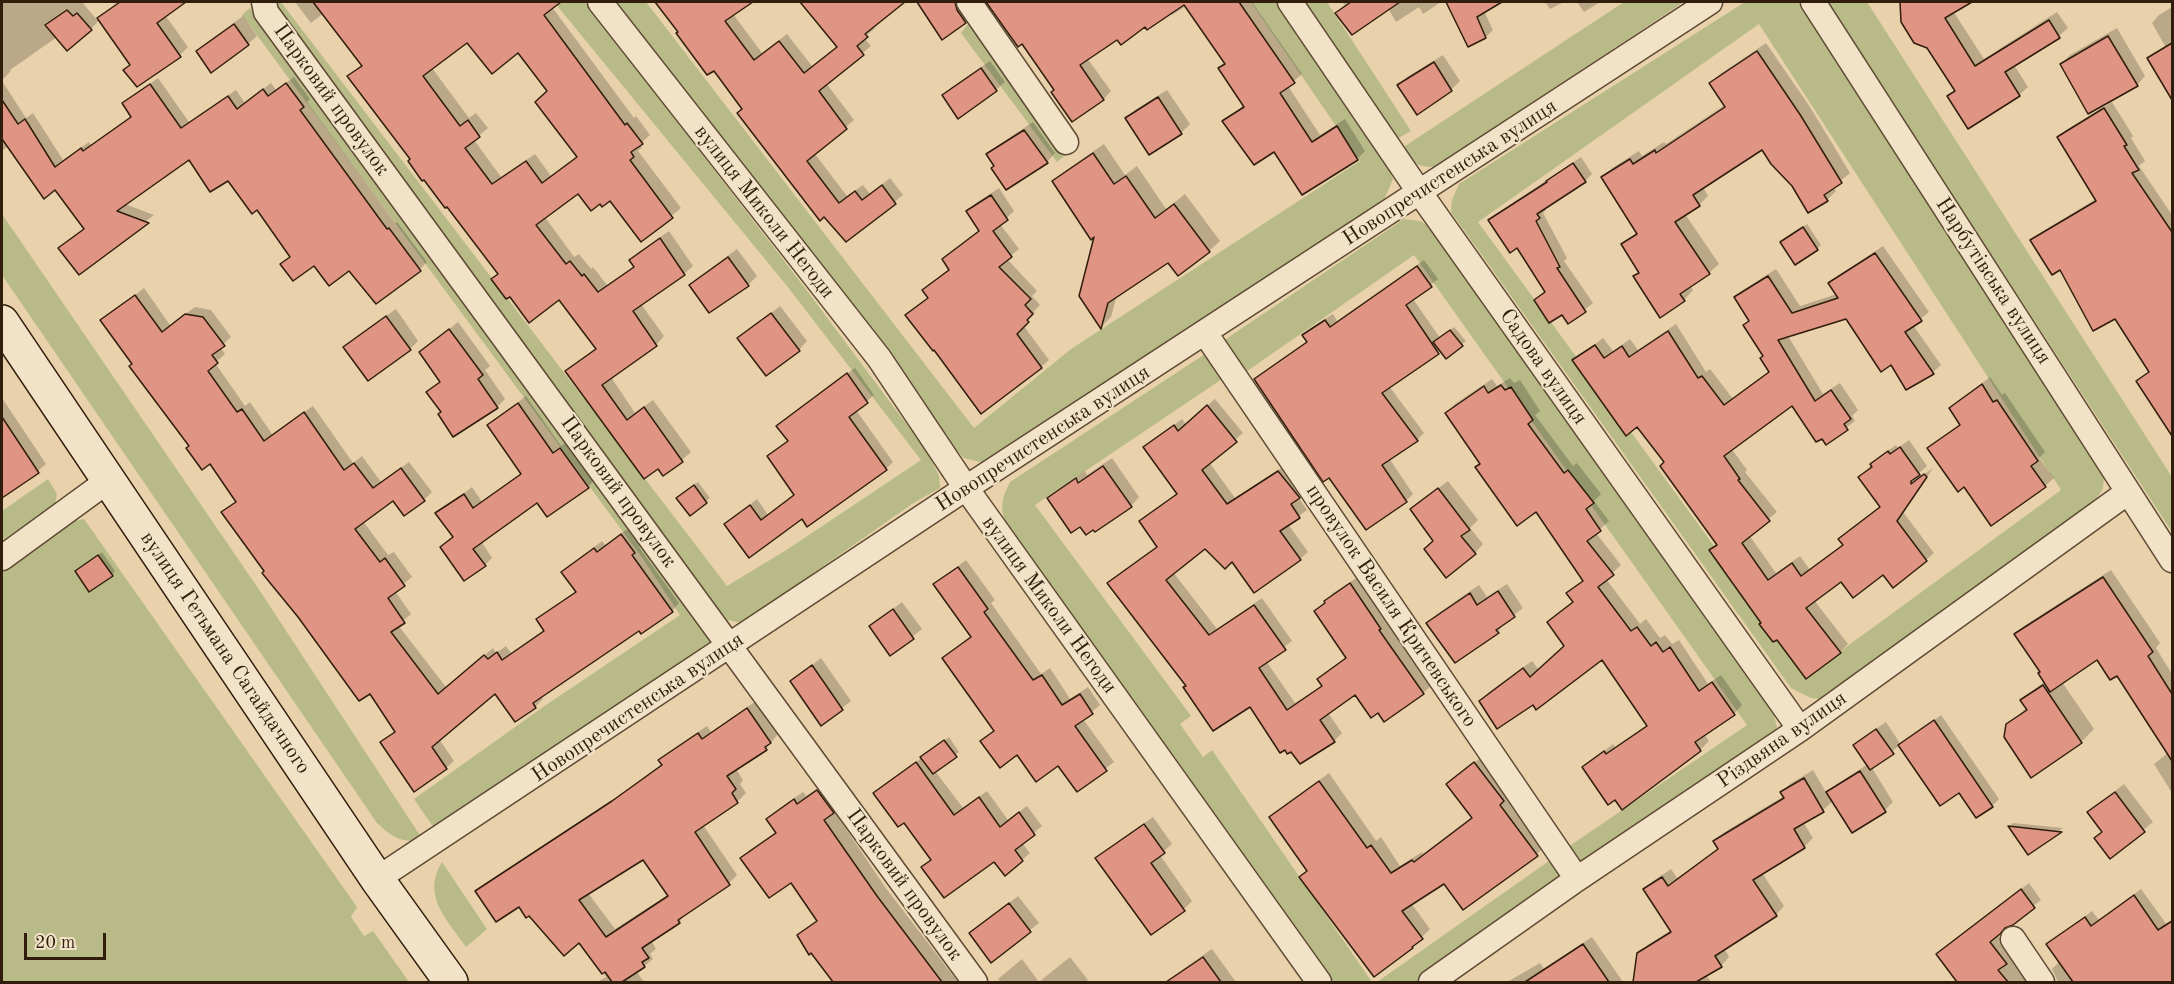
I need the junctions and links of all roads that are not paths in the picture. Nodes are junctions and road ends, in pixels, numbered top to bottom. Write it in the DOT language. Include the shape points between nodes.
graph roads {
  1 [pos="264,2"];
  2 [pos="600,2"];
  3 [pos="969,2"];
  4 [pos="1290,2"];
  5 [pos="1710,2"];
  6 [pos="1813,2"];
  7 [pos="1066,142"];
  8 [pos="1420,193"];
  9 [pos="2,322"];
  10 [pos="1205,333"];
  11 [pos="110,480"];
  12 [pos="966,488"];
  13 [pos="2128,492"];
  14 [pos="2,558"];
  15 [pos="2172,560"];
  16 [pos="730,646"];
  17 [pos="1800,729"];
  18 [pos="377,879"];
  19 [pos="1577,879"];
  20 [pos="2013,939"];
  21 [pos="451,982"];
  22 [pos="975,982"];
  23 [pos="1319,982"];
  24 [pos="1431,982"];
  25 [pos="2042,982"];
  1 -- 16 [label="street, Парковий провулок" via="266,12"];
  2 -- 12 [label="street, вулиця Миколи Негоди" via="879,358"];
  3 -- 7 [label="street"];
  4 -- 8 [label="street, Садова вулиця"];
  5 -- 8 [label="street, Новопречистенська вулиця"];
  6 -- 13 [label="street, Нарбутівська вулиця"];
  8 -- 10 [label="street, Новопречистенська вулиця"];
  8 -- 17 [label="street, Садова вулиця"];
  9 -- 11 [label="main road, вулиця Гетьмана Сагайдачного"];
  10 -- 12 [label="street, Новопречистенська вулиця"];
  10 -- 19 [label="street, провулок Василя Кричевського"];
  11 -- 14 [label="street"];
  11 -- 18 [label="main road, вулиця Гетьмана Сагайдачного"];
  12 -- 16 [label="street, Новопречистенська вулиця"];
  12 -- 23 [label="street, вулиця Миколи Негоди"];
  13 -- 15 [label="street, Нарбутівська вулиця"];
  13 -- 17 [label="street, Різдвяна вулиця"];
  16 -- 18 [label="street, Новопречистенська вулиця"];
  16 -- 22 [label="street, Парковий провулок"];
  17 -- 19 [label="street, Різдвяна вулиця"];
  18 -- 21 [label="main road, вулиця Гетьмана Сагайдачного"];
  19 -- 24 [label="street, Різдвяна вулиця"];
  20 -- 25 [label="street"];
}
